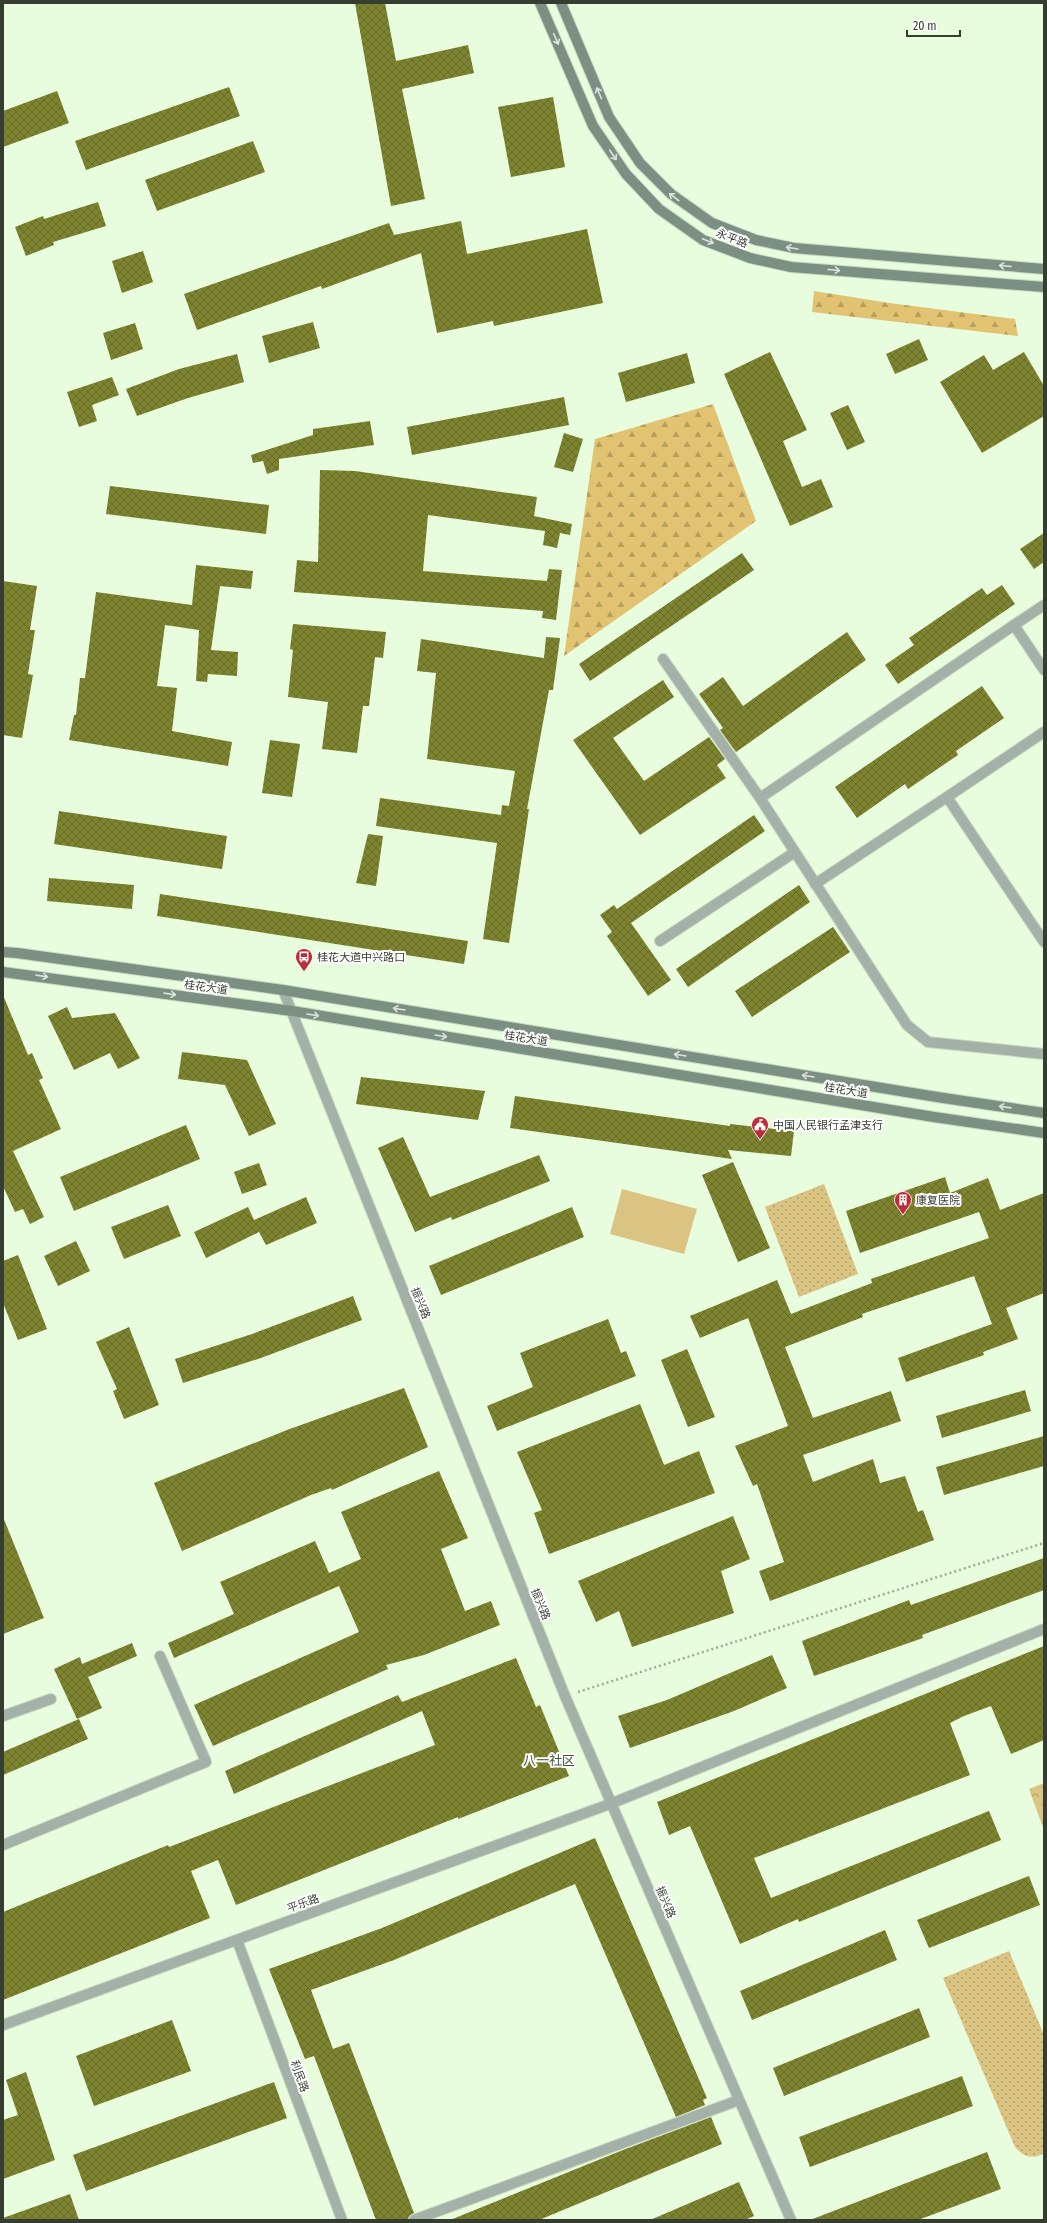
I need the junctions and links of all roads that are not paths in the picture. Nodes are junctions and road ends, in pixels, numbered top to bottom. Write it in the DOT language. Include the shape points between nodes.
graph roads {
  1 [pos="540,3"];
  2 [pos="561,3"];
  3 [pos="1044,269"];
  4 [pos="1044,288"];
  5 [pos="1044,605"];
  6 [pos="1014,625"];
  7 [pos="663,659"];
  8 [pos="1044,670"];
  9 [pos="1044,732"];
  10 [pos="947,797"];
  11 [pos="760,798"];
  12 [pos="795,852"];
  13 [pos="815,884"];
  14 [pos="660,941"];
  15 [pos="1044,942"];
  16 [pos="3,952"];
  17 [pos="3,972"];
  18 [pos="283,990"];
  19 [pos="292,1011"];
  20 [pos="1044,1054"];
  21 [pos="1044,1113"];
  22 [pos="1044,1133"];
  23 [pos="1044,1629"];
  24 [pos="160,1656"];
  25 [pos="51,1699"];
  26 [pos="3,1716"];
  27 [pos="610,1804"];
  28 [pos="3,1845"];
  29 [pos="237,1940"];
  30 [pos="3,2025"];
  31 [pos="739,2100"];
  32 [pos="342,2220"];
  33 [pos="414,2220"];
  34 [pos="791,2220"];
  1 -- 4 [label="main road, 永平路, one-way" via="593,126 626,174 658,209 703,240 750,258 791,267"];
  3 -- 2 [label="main road, 永平路, one-way" via="794,248 756,240 712,223 671,194 640,163 609,117"];
  5 -- 6 [label="street"];
  6 -- 8 [label="street"];
  6 -- 11 [label="street"];
  7 -- 11 [label="street"];
  9 -- 10 [label="street"];
  10 -- 13 [label="street"];
  10 -- 15 [label="street"];
  11 -- 12 [label="street"];
  12 -- 13 [label="street"];
  12 -- 14 [label="street"];
  13 -- 20 [label="street" via="907,1025 928,1042"];
  16 -- 18 [label="main road, 桂花大道" via="18,952"];
  17 -- 19 [label="main road, 桂花大道, one-way"];
  18 -- 19 [label="street, 振兴路"];
  21 -- 18 [label="main road, 桂花大道, one-way"];
  19 -- 22 [label="main road, 桂花大道, one-way"];
  19 -- 27 [label="street, 振兴路"];
  23 -- 27 [label="street, 平乐路"];
  24 -- 28 [label="street" via="206,1762"];
  25 -- 26 [label="street"];
  27 -- 29 [label="street, 平乐路"];
  27 -- 31 [label="street, 振兴路"];
  29 -- 30 [label="street, 平乐路"];
  29 -- 32 [label="street, 利民路"];
  31 -- 33 [label="street"];
  31 -- 34 [label="street, 振兴路"];
}
